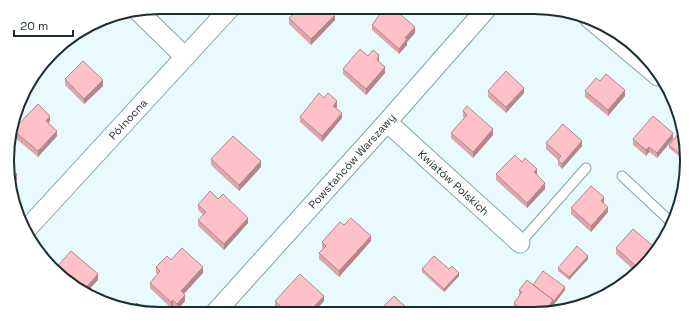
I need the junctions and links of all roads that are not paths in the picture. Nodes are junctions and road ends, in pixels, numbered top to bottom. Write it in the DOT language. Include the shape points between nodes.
graph roads {
  1 [pos="225,14"];
  2 [pos="482,14"];
  3 [pos="142,15"];
  4 [pos="611,37"];
  5 [pos="185,57"];
  6 [pos="645,65"];
  7 [pos="387,122"];
  8 [pos="586,168"];
  9 [pos="622,176"];
  10 [pos="668,219"];
  11 [pos="30,227"];
  12 [pos="520,243"];
  13 [pos="220,307"];
  1 -- 5 [label="street, Północna"];
  2 -- 7 [label="street, Powstańców Warszawy"];
  3 -- 5 [label="street"];
  4 -- 6 [label="street"];
  5 -- 11 [label="street, Północna"];
  7 -- 12 [label="street, Kwiatów Polskich"];
  7 -- 13 [label="street, Powstańców Warszawy"];
  8 -- 12 [label="lane"];
  9 -- 10 [label="lane"];
}
